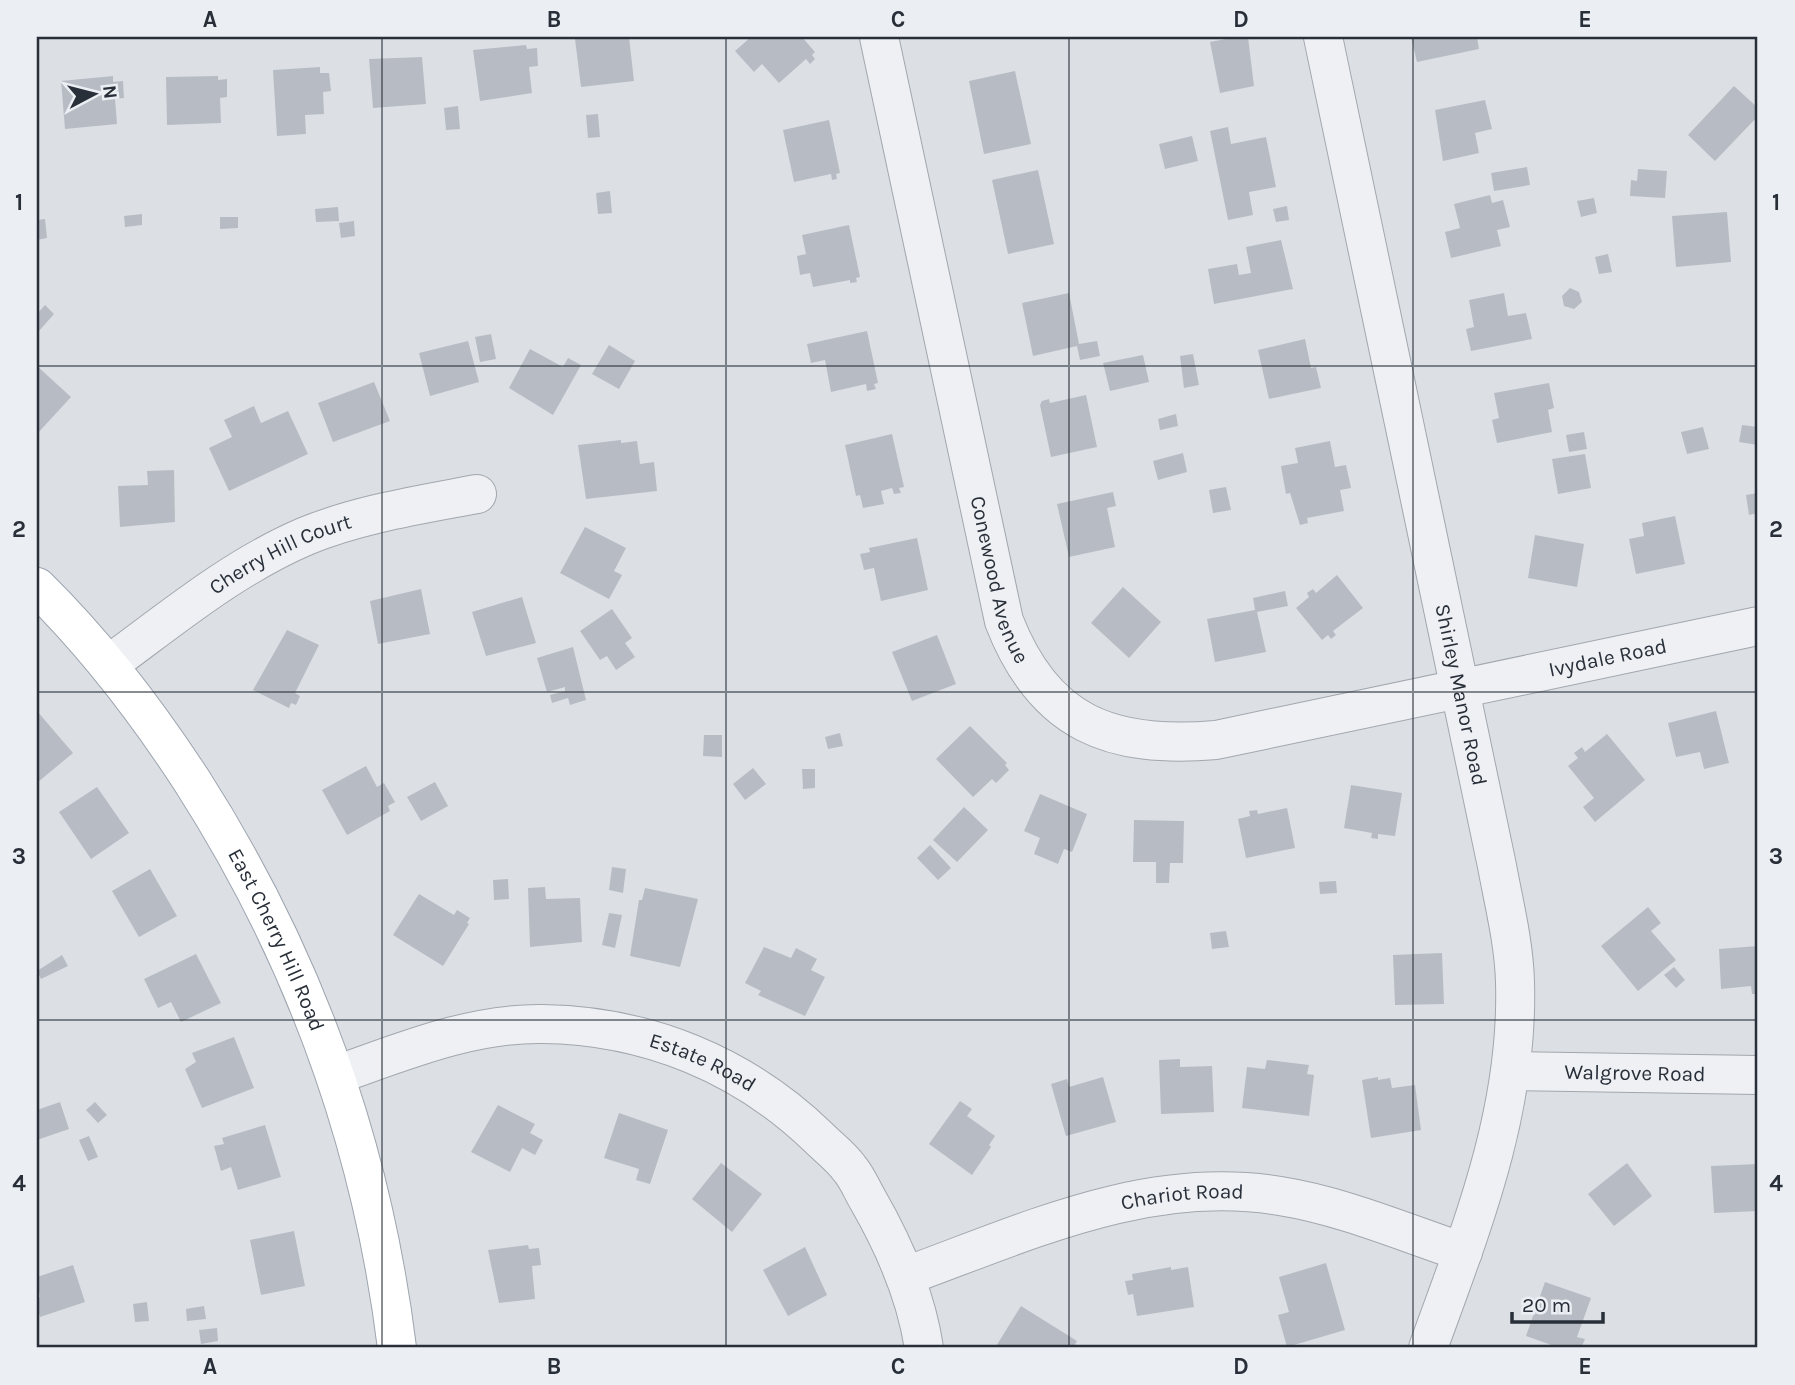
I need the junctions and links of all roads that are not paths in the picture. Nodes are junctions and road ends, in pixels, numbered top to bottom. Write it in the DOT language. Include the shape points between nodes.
graph roads {
  1 [pos="879,37"];
  2 [pos="1323,37"];
  3 [pos="477,494"];
  4 [pos="37,587"];
  5 [pos="1758,626"];
  6 [pos="108,665"];
  7 [pos="1458,688"];
  8 [pos="1511,1072"];
  9 [pos="336,1075"];
  10 [pos="1758,1075"];
  11 [pos="1463,1252"];
  12 [pos="906,1276"];
  13 [pos="397,1348"];
  14 [pos="924,1348"];
  15 [pos="1428,1348"];
  1 -- 7 [label="street, Conewood Avenue" via="1004,621 1033,678 1094,727 1130,740 1169,744 1216,740"];
  2 -- 7 [label="street, Shirley Manor Road"];
  3 -- 6 [label="street, Cherry Hill Court" via="377,513 306,536 255,561"];
  4 -- 6 [label="main road, East Cherry Hill Road"];
  5 -- 7 [label="street, Ivydale Road"];
  6 -- 9 [label="main road, East Cherry Hill Road" via="167,743 261,899"];
  7 -- 8 [label="street, Shirley Manor Road" via="1509,928 1515,982"];
  8 -- 10 [label="street, Walgrove Road"];
  8 -- 11 [label="street, Shirley Manor Road" via="1504,1121"];
  9 -- 12 [label="street, Estate Road" via="433,1041 489,1028 540,1024 596,1027 650,1038 705,1058 758,1087 802,1122 850,1169"];
  9 -- 13 [label="main road, East Cherry Hill Road" via="363,1163 388,1275"];
  11 -- 12 [label="street, Chariot Road" via="1334,1208 1279,1196 1185,1192 1078,1213"];
  11 -- 15 [label="street, Shirley Manor Road"];
  12 -- 14 [label="street, Estate Road"];
}
